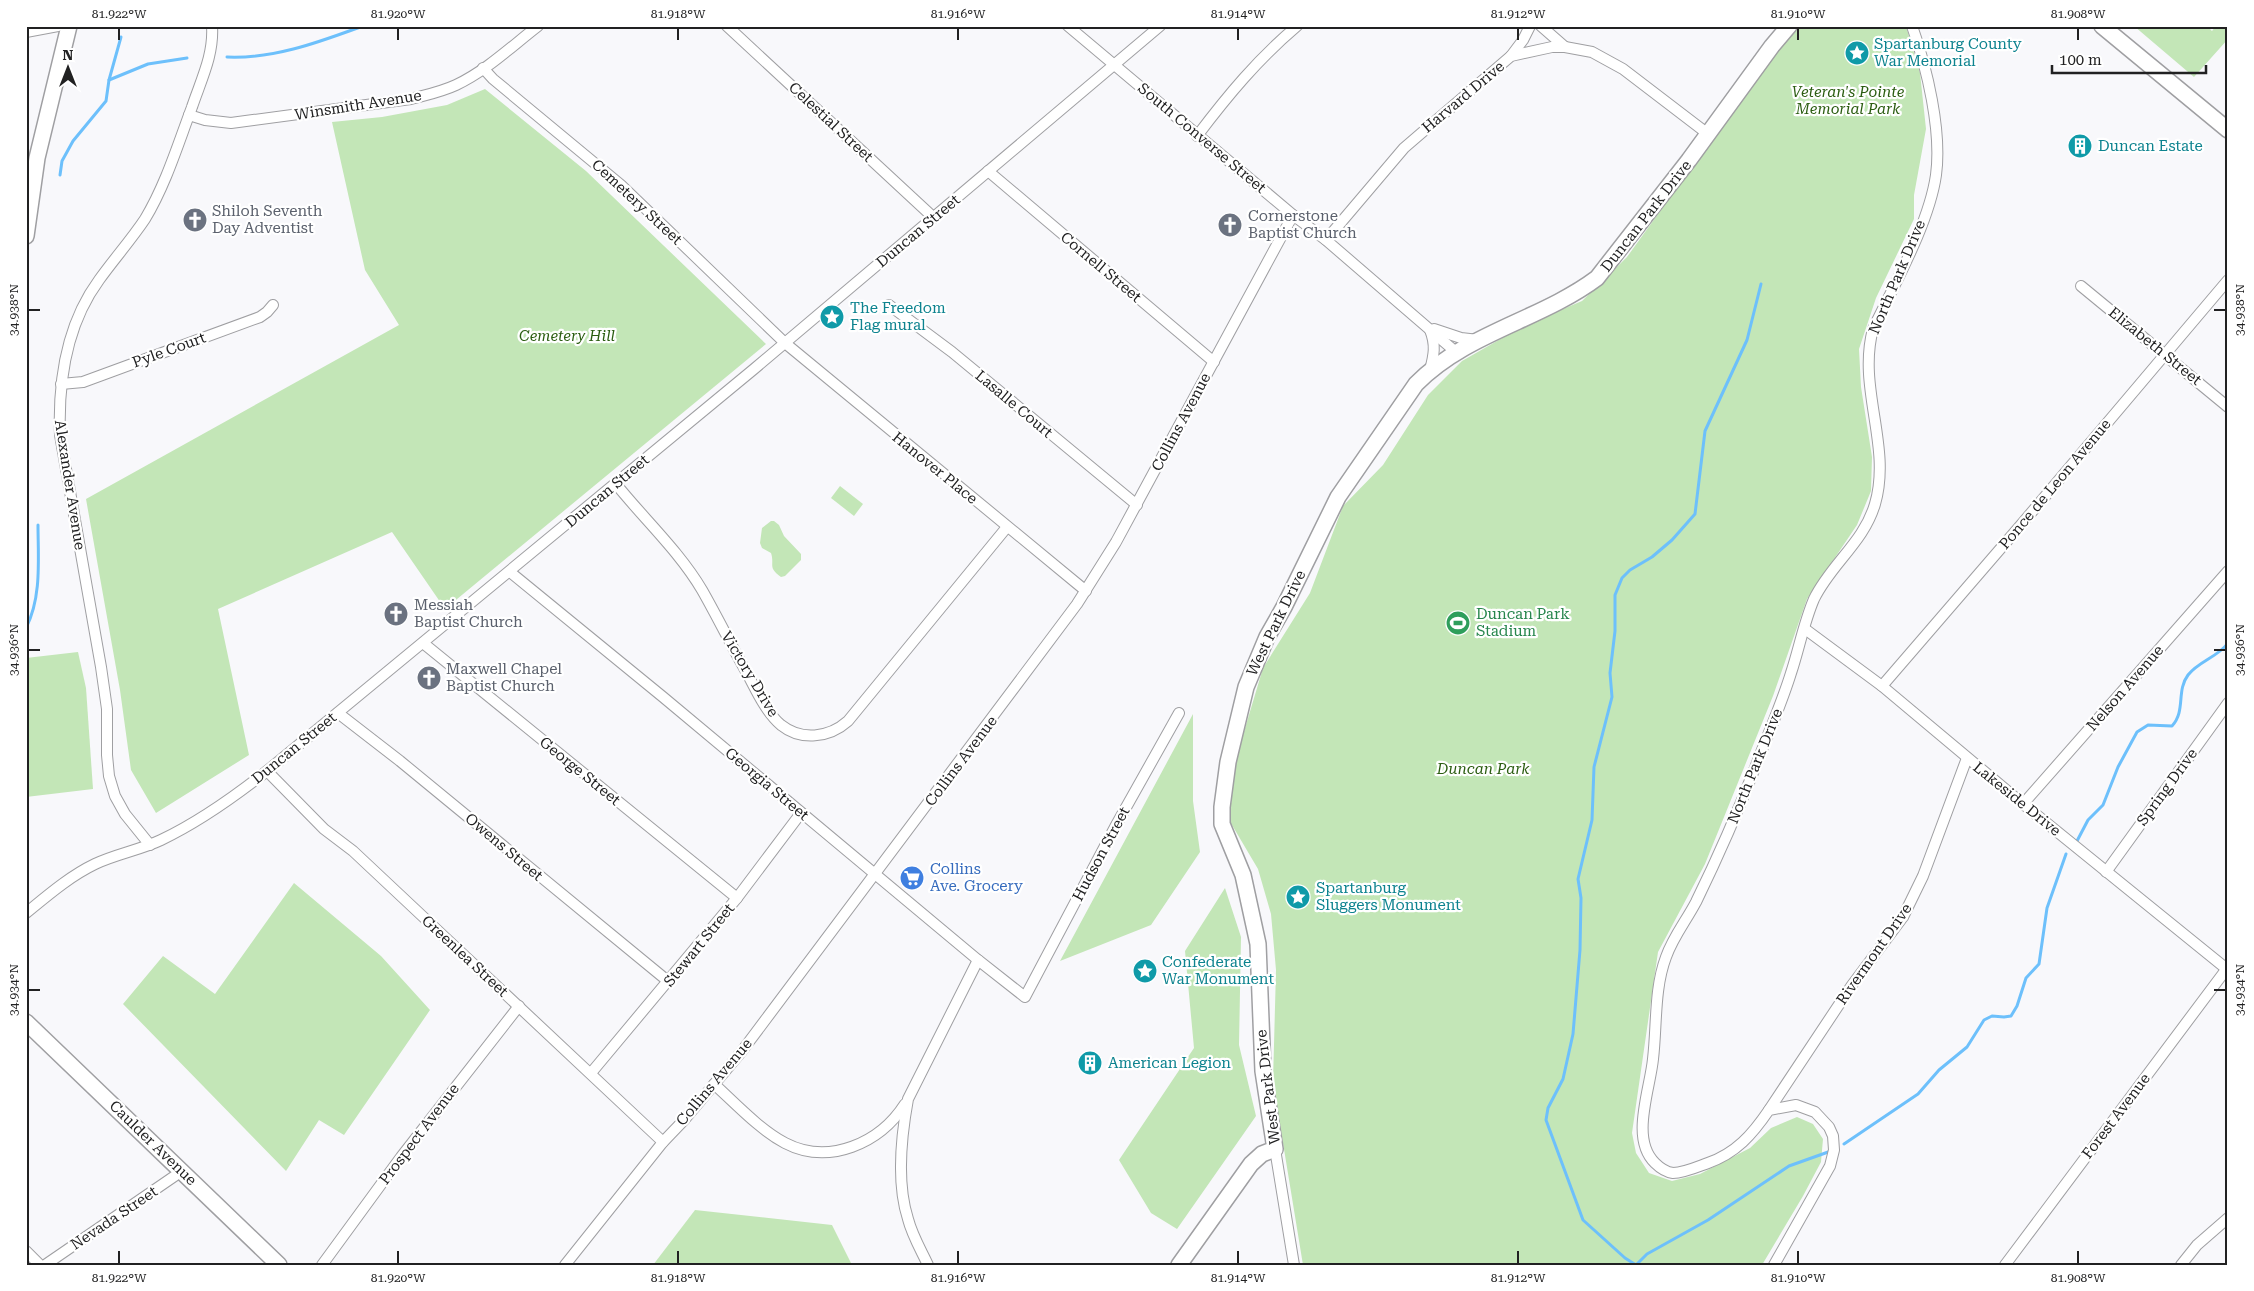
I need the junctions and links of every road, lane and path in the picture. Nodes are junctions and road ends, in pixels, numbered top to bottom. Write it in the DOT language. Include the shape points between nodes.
graph roads {
  1 [pos="58,26"];
  2 [pos="68,26"];
  3 [pos="212,26"];
  4 [pos="538,26"];
  5 [pos="727,26"];
  6 [pos="1068,26"];
  7 [pos="1160,26"];
  8 [pos="1297,26"];
  9 [pos="1530,26"];
  10 [pos="1541,26"];
  11 [pos="1789,26"];
  12 [pos="1912,26"];
  13 [pos="2102,26"];
  14 [pos="26,32"];
  15 [pos="1565,46"];
  16 [pos="1511,56"];
  17 [pos="1115,65"];
  18 [pos="483,68"];
  19 [pos="189,115"];
  20 [pos="2228,130"];
  21 [pos="1708,134"];
  22 [pos="1198,136"];
  23 [pos="988,171"];
  24 [pos="1294,215"];
  25 [pos="934,218"];
  26 [pos="26,236"];
  27 [pos="1326,240"];
  28 [pos="2228,280"];
  29 [pos="2082,286"];
  30 [pos="273,305"];
  31 [pos="889,305"];
  32 [pos="1429,327"];
  33 [pos="1478,340"];
  34 [pos="785,343"];
  35 [pos="1457,353"];
  36 [pos="2165,354"];
  37 [pos="1214,362"];
  38 [pos="1430,370"];
  39 [pos="61,384"];
  40 [pos="2228,407"];
  41 [pos="616,484"];
  42 [pos="1137,505"];
  43 [pos="1007,527"];
  44 [pos="2228,571"];
  45 [pos="510,572"];
  46 [pos="1086,591"];
  47 [pos="1805,629"];
  48 [pos="423,643"];
  49 [pos="1882,686"];
  50 [pos="2228,703"];
  51 [pos="338,713"];
  52 [pos="1179,713"];
  53 [pos="1967,758"];
  54 [pos="267,771"];
  55 [pos="2023,804"];
  56 [pos="801,813"];
  57 [pos="150,845"];
  58 [pos="2106,872"];
  59 [pos="876,875"];
  60 [pos="737,898"];
  61 [pos="26,912"];
  62 [pos="978,960"];
  63 [pos="2227,969"];
  64 [pos="669,982"];
  65 [pos="1026,996"];
  66 [pos="519,1006"];
  67 [pos="26,1022"];
  68 [pos="591,1073"];
  69 [pos="714,1084"];
  70 [pos="908,1099"];
  71 [pos="1769,1110"];
  72 [pos="663,1142"];
  73 [pos="1275,1149"];
  74 [pos="182,1171"];
  75 [pos="2228,1218"];
  76 [pos="26,1251"];
  77 [pos="40,1265"];
  78 [pos="45,1265"];
  79 [pos="279,1265"];
  80 [pos="322,1265"];
  81 [pos="565,1265"];
  82 [pos="928,1265"];
  83 [pos="1179,1265"];
  84 [pos="1294,1265"];
  85 [pos="1774,1265"];
  86 [pos="2004,1265"];
  87 [pos="2181,1265"];
  1 -- 14 [label="street"];
  2 -- 26 [label="street" via="37,158"];
  3 -- 19 [label="street, Alexander Avenue" via="210,57"];
  4 -- 18 [label="street, Winsmith Avenue"];
  5 -- 25 [label="street, Celestial Street"];
  6 -- 17 [label="street, South Converse Street"];
  7 -- 17 [label="street, Duncan Street"];
  8 -- 22 [label="street" via="1233,88"];
  9 -- 16 [label="street"];
  10 -- 15 [label="street"];
  11 -- 21 [label="street, Duncan Park Drive"];
  12 -- 47 [label="street, North Park Drive" via="1931,97 1936,173 1917,236 1869,344 1868,375 1880,464 1876,501 1861,536 1818,592"];
  13 -- 20 [label="street"];
  15 -- 16 [label="street, Harvard Drive"];
  15 -- 21 [label="street, Harvard Drive" via="1592,52 1623,69"];
  16 -- 27 [label="street, Harvard Drive" via="1404,148"];
  17 -- 22 [label="street, South Converse Street"];
  17 -- 23 [label="street, Duncan Street"];
  18 -- 19 [label="street, Winsmith Avenue" via="456,85 411,99 231,123"];
  18 -- 34 [label="street, Cemetery Street" via="621,185"];
  19 -- 39 [label="street, Alexander Avenue" via="146,217 99,280 83,308 68,345"];
  21 -- 33 [label="street, Duncan Park Drive" via="1597,278 1578,293"];
  22 -- 24 [label="street, South Converse Street"];
  23 -- 25 [label="street, Duncan Street"];
  23 -- 37 [label="street, Cornell Street"];
  24 -- 27 [label="street, South Converse Street"];
  24 -- 37 [label="street, Collins Avenue"];
  25 -- 34 [label="street, Duncan Street"];
  27 -- 32 [label="street, South Converse Street"];
  28 -- 36 [label="street, Ponce de Leon Avenue"];
  29 -- 36 [label="street, Elizabeth Street"];
  30 -- 39 [label="street, Pyle Court" via="260,317 83,382"];
  31 -- 42 [label="street, Lasalle Court" via="952,352"];
  32 -- 33 [label="street, South Converse Street"];
  32 -- 35 [label="street, South Converse Street"];
  32 -- 38 [label="street" via="1435,353"];
  33 -- 35 [label="street, Duncan Park Drive"];
  34 -- 41 [label="street, Duncan Street"];
  34 -- 43 [label="street, Hanover Place"];
  35 -- 38 [label="street, West Park Drive"];
  36 -- 40 [label="street, Elizabeth Street"];
  36 -- 49 [label="street, Ponce de Leon Avenue"];
  37 -- 42 [label="street, Collins Avenue"];
  38 -- 73 [label="street, West Park Drive" via="1402,402 1332,507 1257,658 1239,713 1228,762 1222,824 1243,875 1258,944 1262,985 1261,1047"];
  39 -- 57 [label="street, Alexander Avenue" via="60,435 102,676 109,776 125,814"];
  41 -- 43 [label="street, Victory Drive" via="689,570 773,717 788,730 808,736 829,733 848,721"];
  41 -- 45 [label="street, Duncan Street"];
  42 -- 46 [label="street, Collins Avenue"];
  43 -- 46 [label="street, Hanover Place"];
  44 -- 55 [label="street, Nelson Avenue"];
  45 -- 48 [label="street, Duncan Street"];
  45 -- 56 [label="street, Georgia Street"];
  46 -- 59 [label="street, Collins Avenue"];
  47 -- 49 [label="street, Lakeside Drive"];
  47 -- 71 [label="street, North Park Drive" via="1746,792 1662,970 1652,1071 1642,1125 1645,1150 1666,1171 1677,1173 1737,1149 1746,1142"];
  48 -- 51 [label="street, Duncan Street"];
  48 -- 60 [label="street, George Street"];
  49 -- 53 [label="street, Lakeside Drive"];
  50 -- 58 [label="street, Spring Drive"];
  51 -- 54 [label="street, Duncan Street"];
  51 -- 64 [label="street, Owens Street"];
  52 -- 65 [label="street, Hudson Street"];
  53 -- 55 [label="street, Lakeside Drive"];
  53 -- 71 [label="street, Rivermont Drive" via="1920,883 1903,917 1852,985"];
  54 -- 57 [label="street, Duncan Street" via="216,809"];
  54 -- 66 [label="street, Greenlea Street" via="324,829 353,851"];
  55 -- 58 [label="street, Lakeside Drive"];
  56 -- 59 [label="street, Georgia Street"];
  56 -- 60 [label="street, Stewart Street"];
  57 -- 61 [label="street, Duncan Street" via="84,870"];
  58 -- 63 [label="street, Lakeside Drive"];
  59 -- 62 [label="street, Georgia Street"];
  59 -- 69 [label="street, Collins Avenue" via="742,1052"];
  60 -- 64 [label="street, Stewart Street"];
  62 -- 65 [label="street, Georgia Street"];
  62 -- 70 [label="street"];
  63 -- 86 [label="street, Forest Avenue"];
  64 -- 68 [label="street, Stewart Street"];
  66 -- 68 [label="street, Greenlea Street"];
  66 -- 80 [label="street, Prospect Avenue" via="406,1150"];
  67 -- 74 [label="street, Caulder Avenue"];
  68 -- 72 [label="street, Greenlea Street"];
  69 -- 70 [label="street" via="771,1135 796,1148 815,1152 843,1150 869,1140 885,1129"];
  69 -- 72 [label="street, Collins Avenue"];
  70 -- 82 [label="street" via="902,1147 905,1208 912,1233"];
  71 -- 85 [label="street" via="1796,1106 1815,1112 1829,1127 1834,1150 1830,1166"];
  72 -- 81 [label="street, Collins Avenue"];
  73 -- 83 [label="street" via="1262,1154 1251,1164"];
  73 -- 84 [label="street, West Park Drive"];
  74 -- 78 [label="street, Nevada Street"];
  74 -- 79 [label="street, Caulder Avenue"];
  75 -- 87 [label="street" via="2197,1245"];
  76 -- 77 [label="street"];
}
